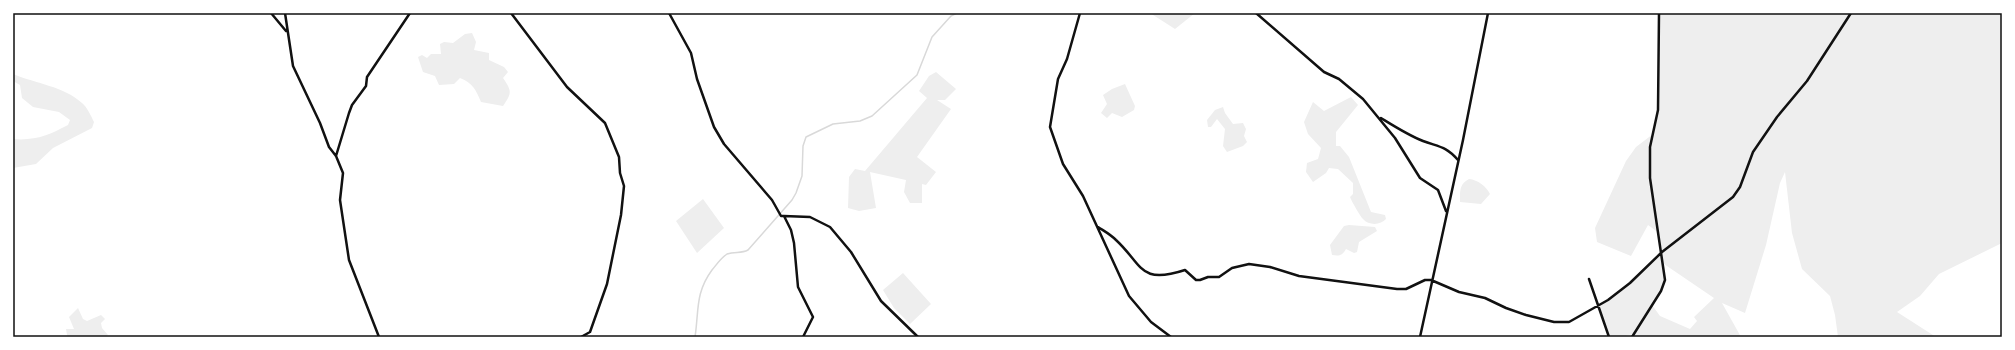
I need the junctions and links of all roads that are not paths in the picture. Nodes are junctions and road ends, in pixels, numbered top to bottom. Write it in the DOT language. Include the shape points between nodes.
graph roads {
  1 [pos="272,13"];
  2 [pos="284,13"];
  3 [pos="410,13"];
  4 [pos="511,13"];
  5 [pos="669,13"];
  6 [pos="1080,13"];
  7 [pos="1256,13"];
  8 [pos="1488,13"];
  9 [pos="1659,13"];
  10 [pos="1851,13"];
  11 [pos="287,32"];
  12 [pos="1379,117"];
  13 [pos="336,156"];
  14 [pos="1458,160"];
  15 [pos="1447,212"];
  16 [pos="784,216"];
  17 [pos="1098,227"];
  18 [pos="1662,252"];
  19 [pos="1589,279"];
  20 [pos="1432,280"];
  21 [pos="1598,307"];
  22 [pos="379,337"];
  23 [pos="581,337"];
  24 [pos="803,337"];
  25 [pos="918,337"];
  26 [pos="1171,337"];
  27 [pos="1420,337"];
  28 [pos="1609,337"];
  29 [pos="1632,337"];
  1 -- 11 [label="street"];
  2 -- 11 [label="street"];
  3 -- 13 [label="street" via="367,77 366,86 352,105"];
  4 -- 23 [label="street" via="567,88 605,123 619,157 624,186 620,225 607,284 590,332"];
  5 -- 16 [label="street" via="691,53 714,127 732,153 772,200 781,216"];
  6 -- 17 [label="street" via="1067,59 1058,79 1050,127 1063,164 1080,189"];
  7 -- 12 [label="street" via="1324,72 1350,87"];
  8 -- 14 [label="street"];
  9 -- 18 [label="street" via="1658,110 1650,147 1650,170"];
  10 -- 18 [label="street" via="1807,81 1777,117 1754,152 1733,198"];
  11 -- 13 [label="street" via="293,66 320,123 328,147"];
  12 -- 14 [label="street" via="1423,141 1441,146"];
  12 -- 15 [label="street" via="1420,178 1438,190"];
  13 -- 22 [label="street" via="343,173 340,200 349,260"];
  14 -- 15 [label="street"];
  15 -- 20 [label="street"];
  16 -- 24 [label="street" via="794,243 798,287 813,317"];
  16 -- 25 [label="street" via="810,217 830,227 851,252 881,301"];
  17 -- 20 [label="street" via="1116,240 1137,265 1156,275 1185,270 1196,280 1200,280 1220,277 1232,268 1249,264 1299,276 1397,289 1406,289 1425,280"];
  17 -- 26 [label="street" via="1129,296 1151,322"];
  18 -- 21 [label="street" via="1630,283"];
  18 -- 29 [label="street" via="1665,280 1661,291"];
  19 -- 21 [label="street"];
  20 -- 21 [label="street" via="1459,292 1485,298 1506,308 1554,322 1575,320"];
  20 -- 27 [label="street"];
  21 -- 28 [label="street"];
}
